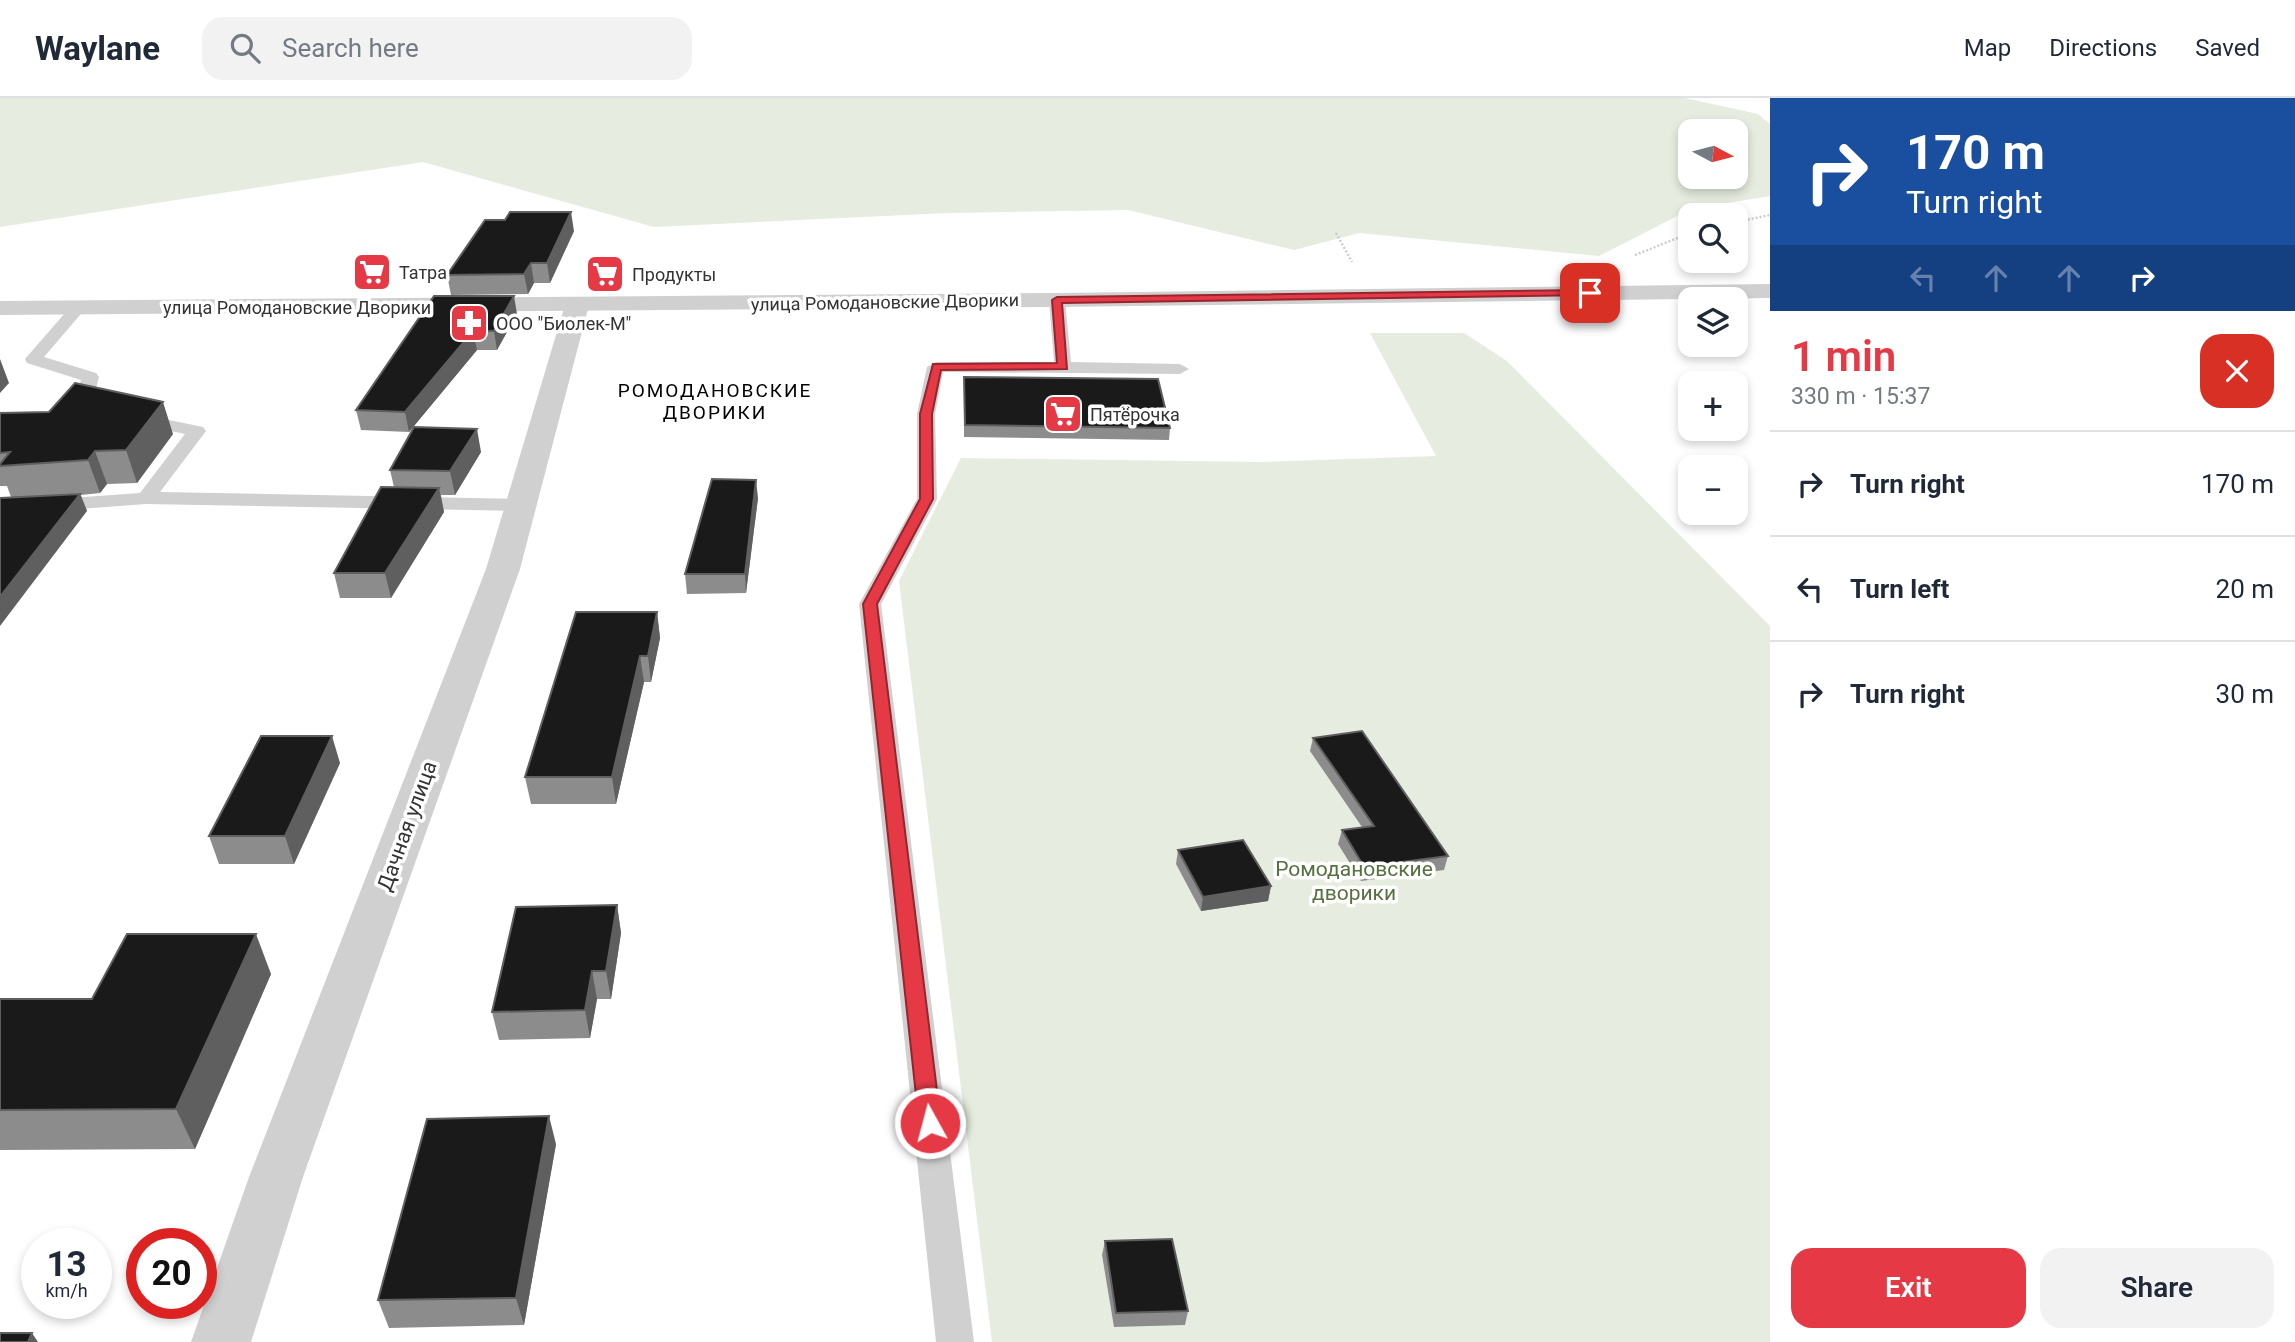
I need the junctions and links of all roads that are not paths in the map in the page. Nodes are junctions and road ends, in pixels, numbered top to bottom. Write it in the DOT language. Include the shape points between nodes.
graph roads {
  1 [pos="1770,290"];
  2 [pos="1057,300"];
  3 [pos="577,305"];
  4 [pos="0,308"];
  5 [pos="78,308"];
  6 [pos="1063,367"];
  7 [pos="1180,369"];
  8 [pos="146,498"];
  9 [pos="521,505"];
  10 [pos="0,509"];
  11 [pos="222,1342"];
  12 [pos="955,1342"];
  1 -- 2 [label="street, улица Ромодановские Дворики"];
  2 -- 3 [label="street, улица Ромодановские Дворики"];
  2 -- 6 [label="lane"];
  3 -- 5 [label="street, улица Ромодановские Дворики"];
  3 -- 9 [label="street, Дачная улица"];
  4 -- 5 [label="street, улица Ромодановские Дворики"];
  5 -- 8 [label="lane" via="33,359 90,377 82,407 197,431"];
  6 -- 7 [label="lane"];
  6 -- 12 [label="lane" via="936,367 926,414 927,499 870,604"];
  8 -- 9 [label="lane"];
  8 -- 10 [label="lane"];
  9 -- 11 [label="street, Дачная улица" via="503,569 276,1177"];
}
